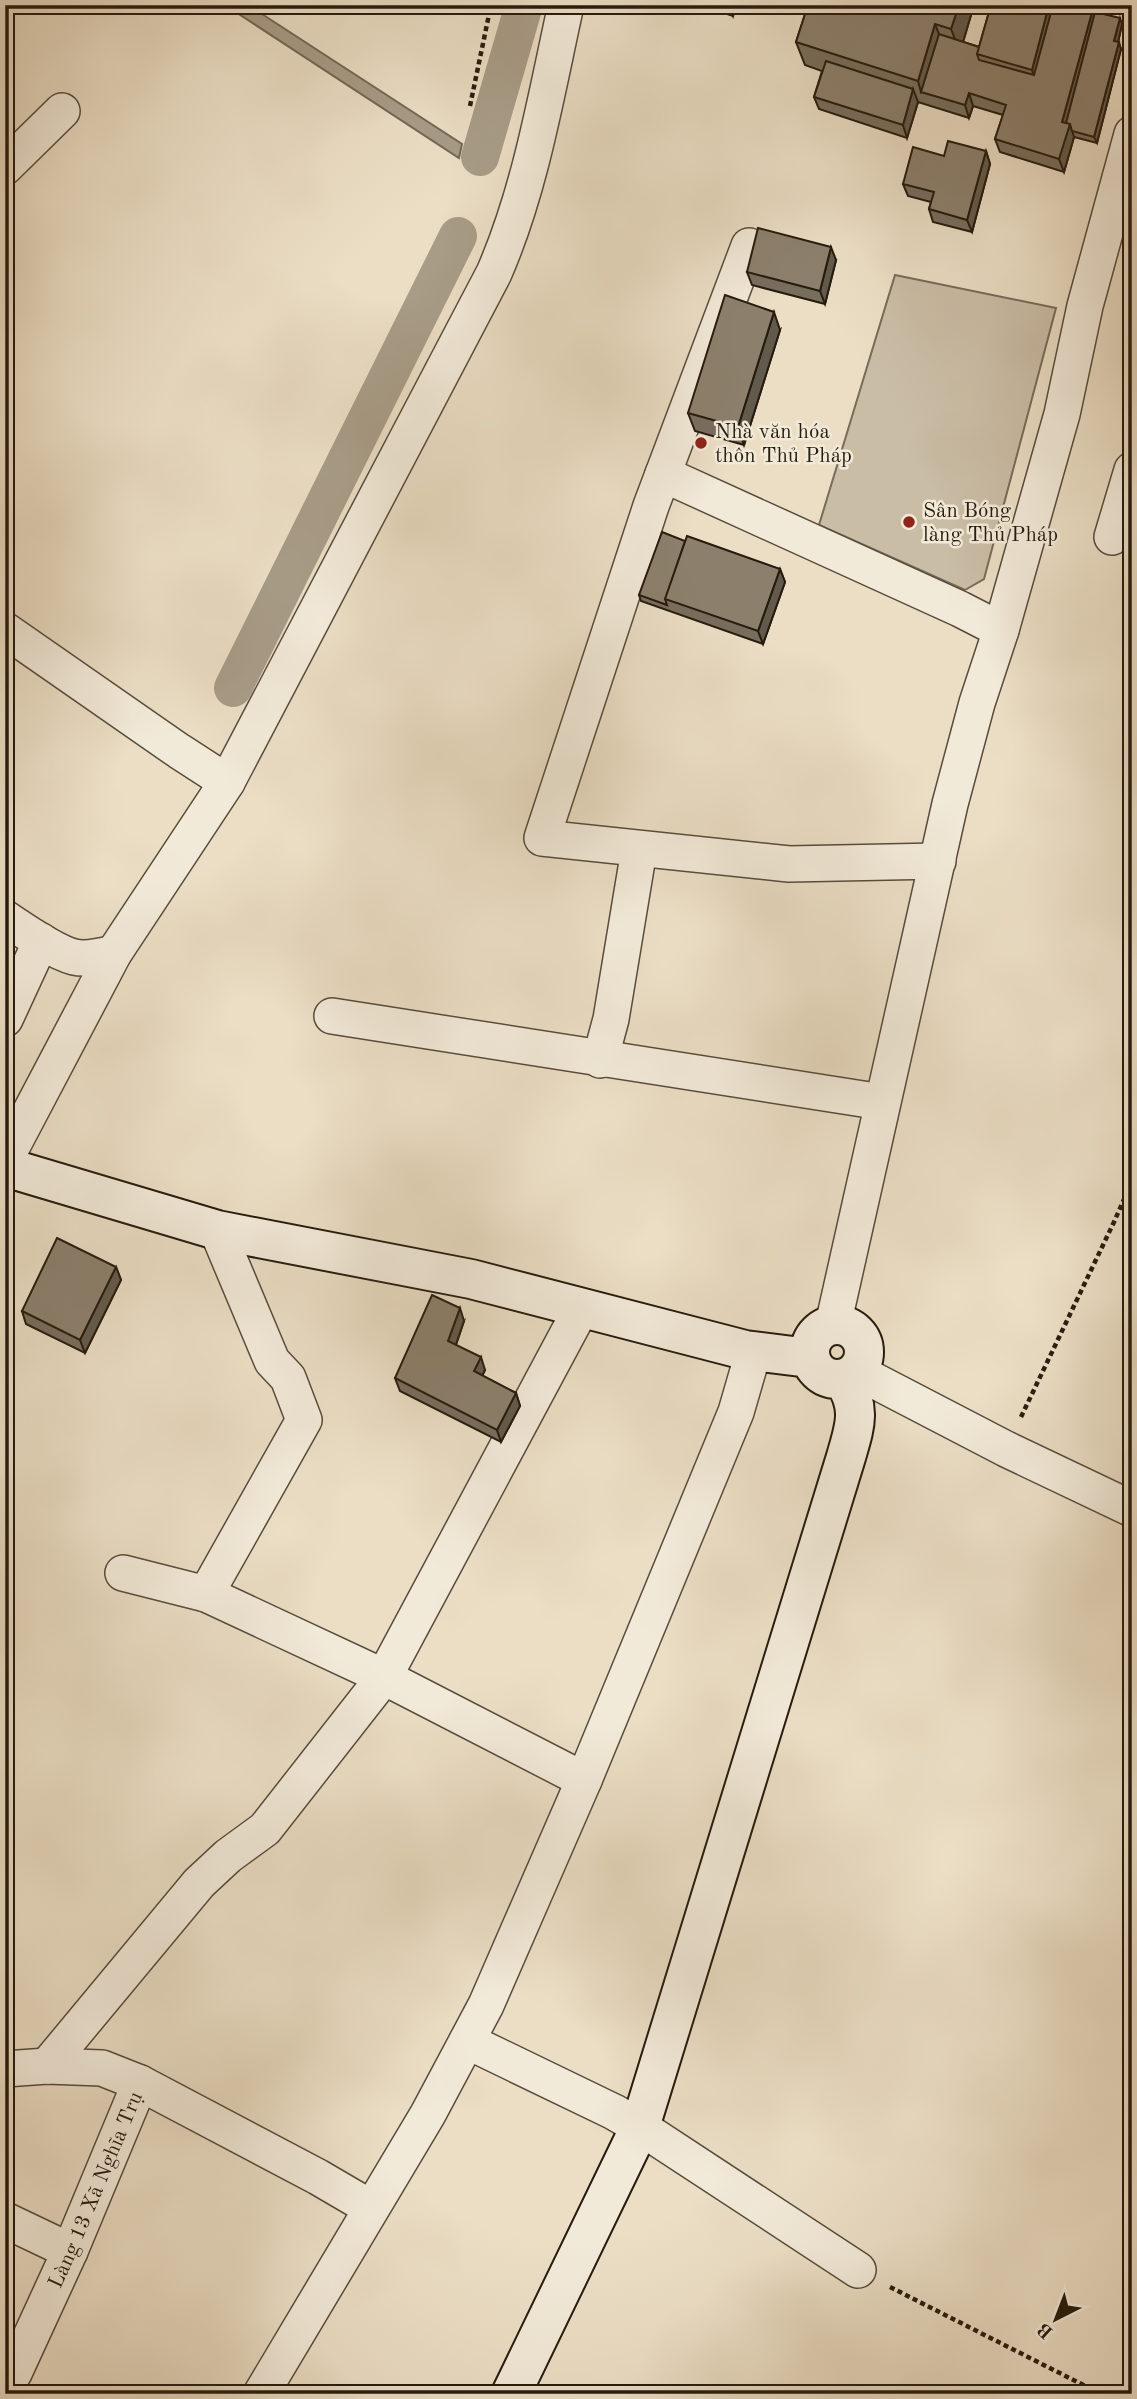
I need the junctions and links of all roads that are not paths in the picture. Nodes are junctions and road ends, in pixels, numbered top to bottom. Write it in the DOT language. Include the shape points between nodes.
graph roads {
  1 [pos="566,5"];
  2 [pos="62,111"];
  3 [pos="1132,134"];
  4 [pos="5,167"];
  5 [pos="749,246"];
  6 [pos="1132,470"];
  7 [pos="663,474"];
  8 [pos="1112,537"];
  9 [pos="5,629"];
  10 [pos="1000,630"];
  11 [pos="227,782"];
  12 [pos="639,850"];
  13 [pos="938,861"];
  14 [pos="5,918"];
  15 [pos="41,941"];
  16 [pos="114,953"];
  17 [pos="332,1016"];
  18 [pos="5,1019"];
  19 [pos="600,1060"];
  20 [pos="882,1102"];
  21 [pos="5,1160"];
  22 [pos="5,1167"];
  23 [pos="217,1230"];
  24 [pos="582,1307"];
  25 [pos="833,1325"];
  26 [pos="754,1350"];
  27 [pos="809,1358"];
  28 [pos="850,1375"];
  29 [pos="1132,1509"];
  30 [pos="123,1573"];
  31 [pos="206,1594"];
  32 [pos="384,1677"];
  33 [pos="584,1780"];
  34 [pos="467,2041"];
  35 [pos="47,2066"];
  36 [pos="5,2069"];
  37 [pos="140,2083"];
  38 [pos="640,2127"];
  39 [pos="379,2195"];
  40 [pos="5,2220"];
  41 [pos="70,2251"];
  42 [pos="858,2270"];
  43 [pos="5,2380"];
  44 [pos="261,2394"];
  45 [pos="511,2394"];
  1 -- 11 [label="street" via="528,178 503,251"];
  2 -- 4 [label="street"];
  3 -- 10 [label="street" via="1085,306 1062,414"];
  5 -- 7 [label="street"];
  6 -- 8 [label="street"];
  7 -- 10 [label="street"];
  7 -- 12 [label="street" via="542,838"];
  9 -- 11 [label="street"];
  10 -- 13 [label="street"];
  11 -- 16 [label="street"];
  12 -- 13 [label="street" via="789,864"];
  12 -- 19 [label="street"];
  13 -- 20 [label="street"];
  14 -- 15 [label="street"];
  15 -- 16 [label="street" via="75,957"];
  15 -- 18 [label="street"];
  16 -- 21 [label="street"];
  17 -- 19 [label="street"];
  19 -- 20 [label="street"];
  20 -- 25 [label="street"];
  22 -- 23 [label="street"];
  23 -- 24 [label="street" via="471,1279"];
  23 -- 31 [label="street" via="272,1362 288,1378 304,1420"];
  24 -- 26 [label="street"];
  24 -- 32 [label="street"];
  25 -- 27 [label="street" via="814,1336"];
  25 -- 28 [label="street" via="855,1331 862,1343 864,1357"];
  26 -- 27 [label="street"];
  26 -- 33 [label="street" via="736,1412"];
  27 -- 28 [label="street" via="818,1373 835,1380"];
  28 -- 29 [label="street"];
  28 -- 38 [label="street" via="856,1421 853,1433"];
  30 -- 31 [label="street"];
  31 -- 32 [label="street"];
  32 -- 33 [label="street"];
  32 -- 35 [label="street" via="265,1829 199,1883"];
  33 -- 34 [label="street"];
  34 -- 38 [label="street"];
  34 -- 39 [label="street"];
  35 -- 36 [label="street"];
  35 -- 37 [label="street" via="102,2068"];
  37 -- 39 [label="street, Làng 13 Xã Nghĩa Trụ"];
  37 -- 41 [label="street, Làng 13 Xã Nghĩa Trụ"];
  38 -- 42 [label="street"];
  38 -- 45 [label="street"];
  39 -- 44 [label="street"];
  40 -- 41 [label="street"];
  41 -- 43 [label="street, Làng 13 Xã Nghĩa Trụ" via="14,2373"];
}
